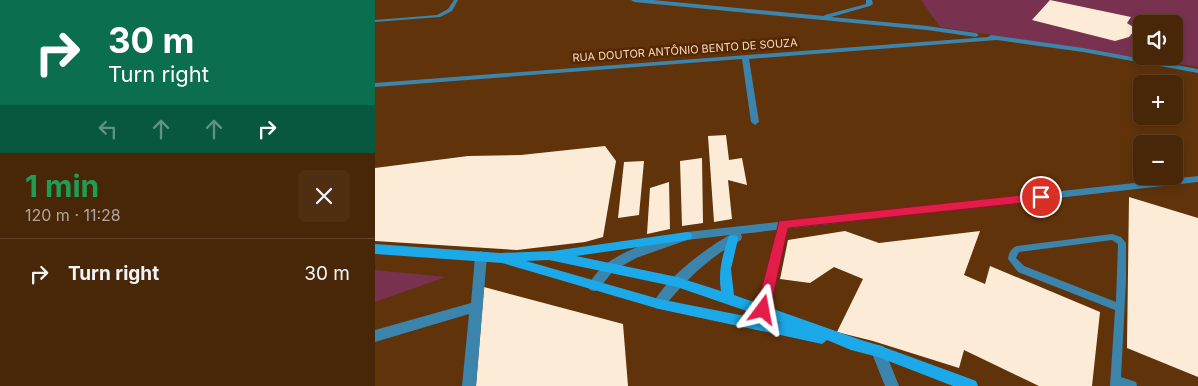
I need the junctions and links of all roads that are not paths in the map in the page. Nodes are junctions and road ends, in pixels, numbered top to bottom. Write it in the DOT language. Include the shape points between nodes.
graph roads {
  1 [pos="456,0"];
  2 [pos="634,0"];
  3 [pos="869,0"];
  4 [pos="819,18"];
  5 [pos="375,21"];
  6 [pos="996,38"];
  7 [pos="745,56"];
  8 [pos="1198,71"];
  9 [pos="375,85"];
  10 [pos="755,122"];
  11 [pos="1198,179"];
  12 [pos="783,224"];
  13 [pos="759,227"];
  14 [pos="687,236"];
  15 [pos="733,239"];
  16 [pos="375,249"];
  17 [pos="549,255"];
  18 [pos="481,256"];
  19 [pos="500,258"];
  20 [pos="609,268"];
  21 [pos="677,282"];
  22 [pos="594,286"];
  23 [pos="729,298"];
  24 [pos="659,304"];
  25 [pos="475,307"];
  26 [pos="1120,308"];
  27 [pos="763,310"];
  28 [pos="375,336"];
  29 [pos="857,345"];
  30 [pos="879,351"];
  31 [pos="1116,383"];
  32 [pos="469,386"];
  33 [pos="892,386"];
  34 [pos="971,386"];
  35 [pos="1132,386"];
  1 -- 5 [label="lane" via="450,10 438,16"];
  2 -- 4 [label="street"];
  3 -- 4 [label="street" via="868,5"];
  4 -- 6 [label="street"];
  6 -- 7 [label="street, RUA DOUTOR ANTÔNIO BENTO DE SOUZA"];
  6 -- 8 [label="street"];
  7 -- 9 [label="street, RUA DOUTOR ANTÔNIO BENTO DE SOUZA"];
  7 -- 10 [label="street"];
  11 -- 12 [label="street"];
  12 -- 13 [label="street"];
  12 -- 27 [label="lane"];
  13 -- 14 [label="street"];
  13 -- 15 [label="street"];
  14 -- 17 [label="main road"];
  14 -- 20 [label="street" via="646,249"];
  15 -- 21 [label="street" via="703,258"];
  15 -- 23 [label="main road" via="724,271"];
  16 -- 18 [label="main road"];
  17 -- 19 [label="main road"];
  17 -- 20 [label="main road"];
  18 -- 19 [label="main road"];
  18 -- 25 [label="street"];
  19 -- 22 [label="main road"];
  20 -- 21 [label="main road"];
  20 -- 22 [label="street"];
  21 -- 23 [label="main road"];
  21 -- 24 [label="street"];
  22 -- 24 [label="main road"];
  23 -- 27 [label="main road"];
  24 -- 29 [label="main road"];
  25 -- 28 [label="street"];
  25 -- 32 [label="street"];
  26 -- 26 [label="lane" via="1123,247 1118,238 1017,249 1013,254 1021,269"];
  26 -- 31 [label="lane"];
  27 -- 29 [label="main road"];
  29 -- 30 [label="main road"];
  30 -- 33 [label="street"];
  30 -- 34 [label="main road"];
  31 -- 35 [label="lane"];
}
